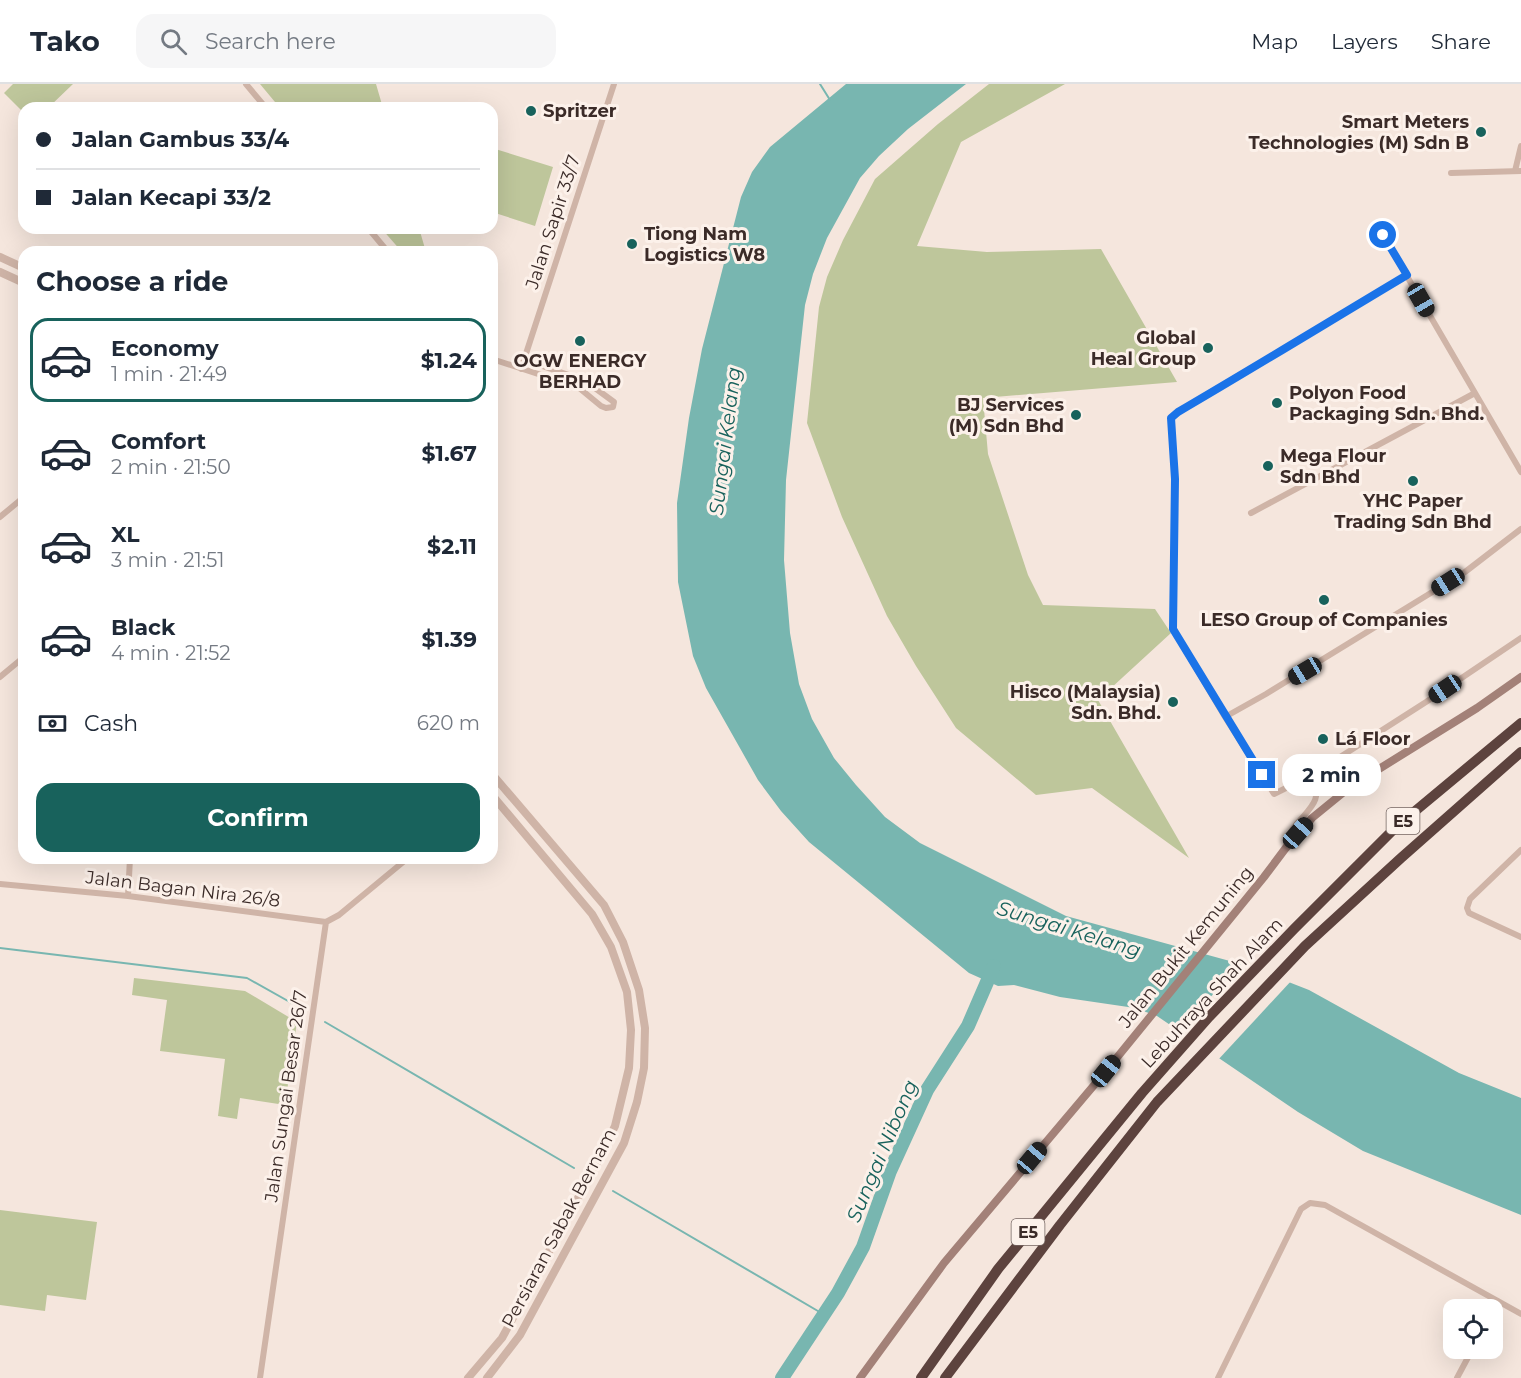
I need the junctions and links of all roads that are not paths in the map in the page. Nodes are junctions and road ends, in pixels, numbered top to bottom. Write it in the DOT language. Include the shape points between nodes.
graph roads {
  1 [pos="246,84"];
  2 [pos="614,84"];
  3 [pos="261,102"];
  4 [pos="1521,146"];
  5 [pos="1518,171"];
  6 [pos="1451,173"];
  7 [pos="1381,223"];
  8 [pos="373,234"];
  9 [pos="383,246"];
  10 [pos="0,257"];
  11 [pos="18,265"];
  12 [pos="0,272"];
  13 [pos="1407,275"];
  14 [pos="18,280"];
  15 [pos="524,360"];
  16 [pos="498,361"];
  17 [pos="521,369"];
  18 [pos="1475,393"];
  19 [pos="1521,472"];
  20 [pos="18,502"];
  21 [pos="1251,513"];
  22 [pos="0,517"];
  23 [pos="1521,529"];
  24 [pos="1521,638"];
  25 [pos="18,662"];
  26 [pos="0,677"];
  27 [pos="1521,677"];
  28 [pos="1225,717"];
  29 [pos="1521,723"];
  30 [pos="1521,752"];
  31 [pos="1312,775"];
  32 [pos="498,781"];
  33 [pos="500,783"];
  34 [pos="498,802"];
  35 [pos="1285,849"];
  36 [pos="1521,850"];
  37 [pos="130,864"];
  38 [pos="401,864"];
  39 [pos="0,884"];
  40 [pos="128,896"];
  41 [pos="326,922"];
  42 [pos="1521,937"];
  43 [pos="1493,1299"];
  44 [pos="1503,1304"];
  45 [pos="1521,1314"];
  46 [pos="969,1345"];
  47 [pos="1468,1359"];
  48 [pos="261,1378"];
  49 [pos="468,1378"];
  50 [pos="487,1378"];
  51 [pos="860,1378"];
  52 [pos="921,1378"];
  53 [pos="945,1378"];
  54 [pos="952,1378"];
  55 [pos="1218,1378"];
  56 [pos="1458,1378"];
  1 -- 3 [label="street"];
  2 -- 15 [label="street, Jalan Sapir 33/7"];
  4 -- 5 [label="street"];
  5 -- 6 [label="street"];
  7 -- 13 [label="street" via="1383,235"];
  8 -- 9 [label="street"];
  10 -- 11 [label="street"];
  12 -- 14 [label="street"];
  13 -- 18 [label="street"];
  13 -- 28 [label="street" via="1171,418 1175,479 1173,629"];
  15 -- 17 [label="street, Jalan Sapir 33/7"];
  15 -- 17 [label="street" via="584,380 614,402 613,408 601,406 578,387"];
  16 -- 17 [label="street"];
  18 -- 19 [label="street"];
  18 -- 21 [label="street"];
  20 -- 22 [label="street"];
  23 -- 28 [label="street" via="1465,572"];
  24 -- 31 [label="street"];
  25 -- 26 [label="street"];
  27 -- 35 [label="main road, Jalan Bukit Kemuning" via="1350,787 1312,818"];
  28 -- 31 [label="street" via="1274,794"];
  29 -- 52 [label="highway, Lebuhraya Shah Alam / E5" via="1396,827 1209,1017 998,1269"];
  30 -- 46 [label="highway, Lebuhraya Shah Alam / E5" via="1305,946 1157,1102"];
  31 -- 35 [label="street" via="1318,786 1317,796 1290,831"];
  32 -- 33 [label="street, Persiaran Sabak Bernam"];
  33 -- 50 [label="street, Persiaran Sabak Bernam" via="604,905 639,990 645,1028 637,1102 624,1143 520,1335"];
  34 -- 49 [label="street, Persiaran Sabak Bernam" via="592,914 611,947 627,992 629,1068 615,1126 596,1165 502,1338"];
  35 -- 51 [label="main road, Jalan Bukit Kemuning" via="944,1263"];
  36 -- 42 [label="street" via="1470,899 1467,908 1469,913"];
  37 -- 40 [label="street"];
  38 -- 41 [label="street"];
  39 -- 40 [label="street, Jalan Bagan Nira 26/8"];
  40 -- 41 [label="street, Jalan Bagan Nira 26/8"];
  41 -- 48 [label="street, Jalan Sungai Besar 26/7"];
  43 -- 55 [label="street" via="1325,1205 1310,1203 1301,1209"];
  44 -- 45 [label="street"];
  46 -- 53 [label="highway, Lebuhraya Shah Alam / E5"];
  46 -- 54 [label="highway"];
  47 -- 56 [label="street"];
}
